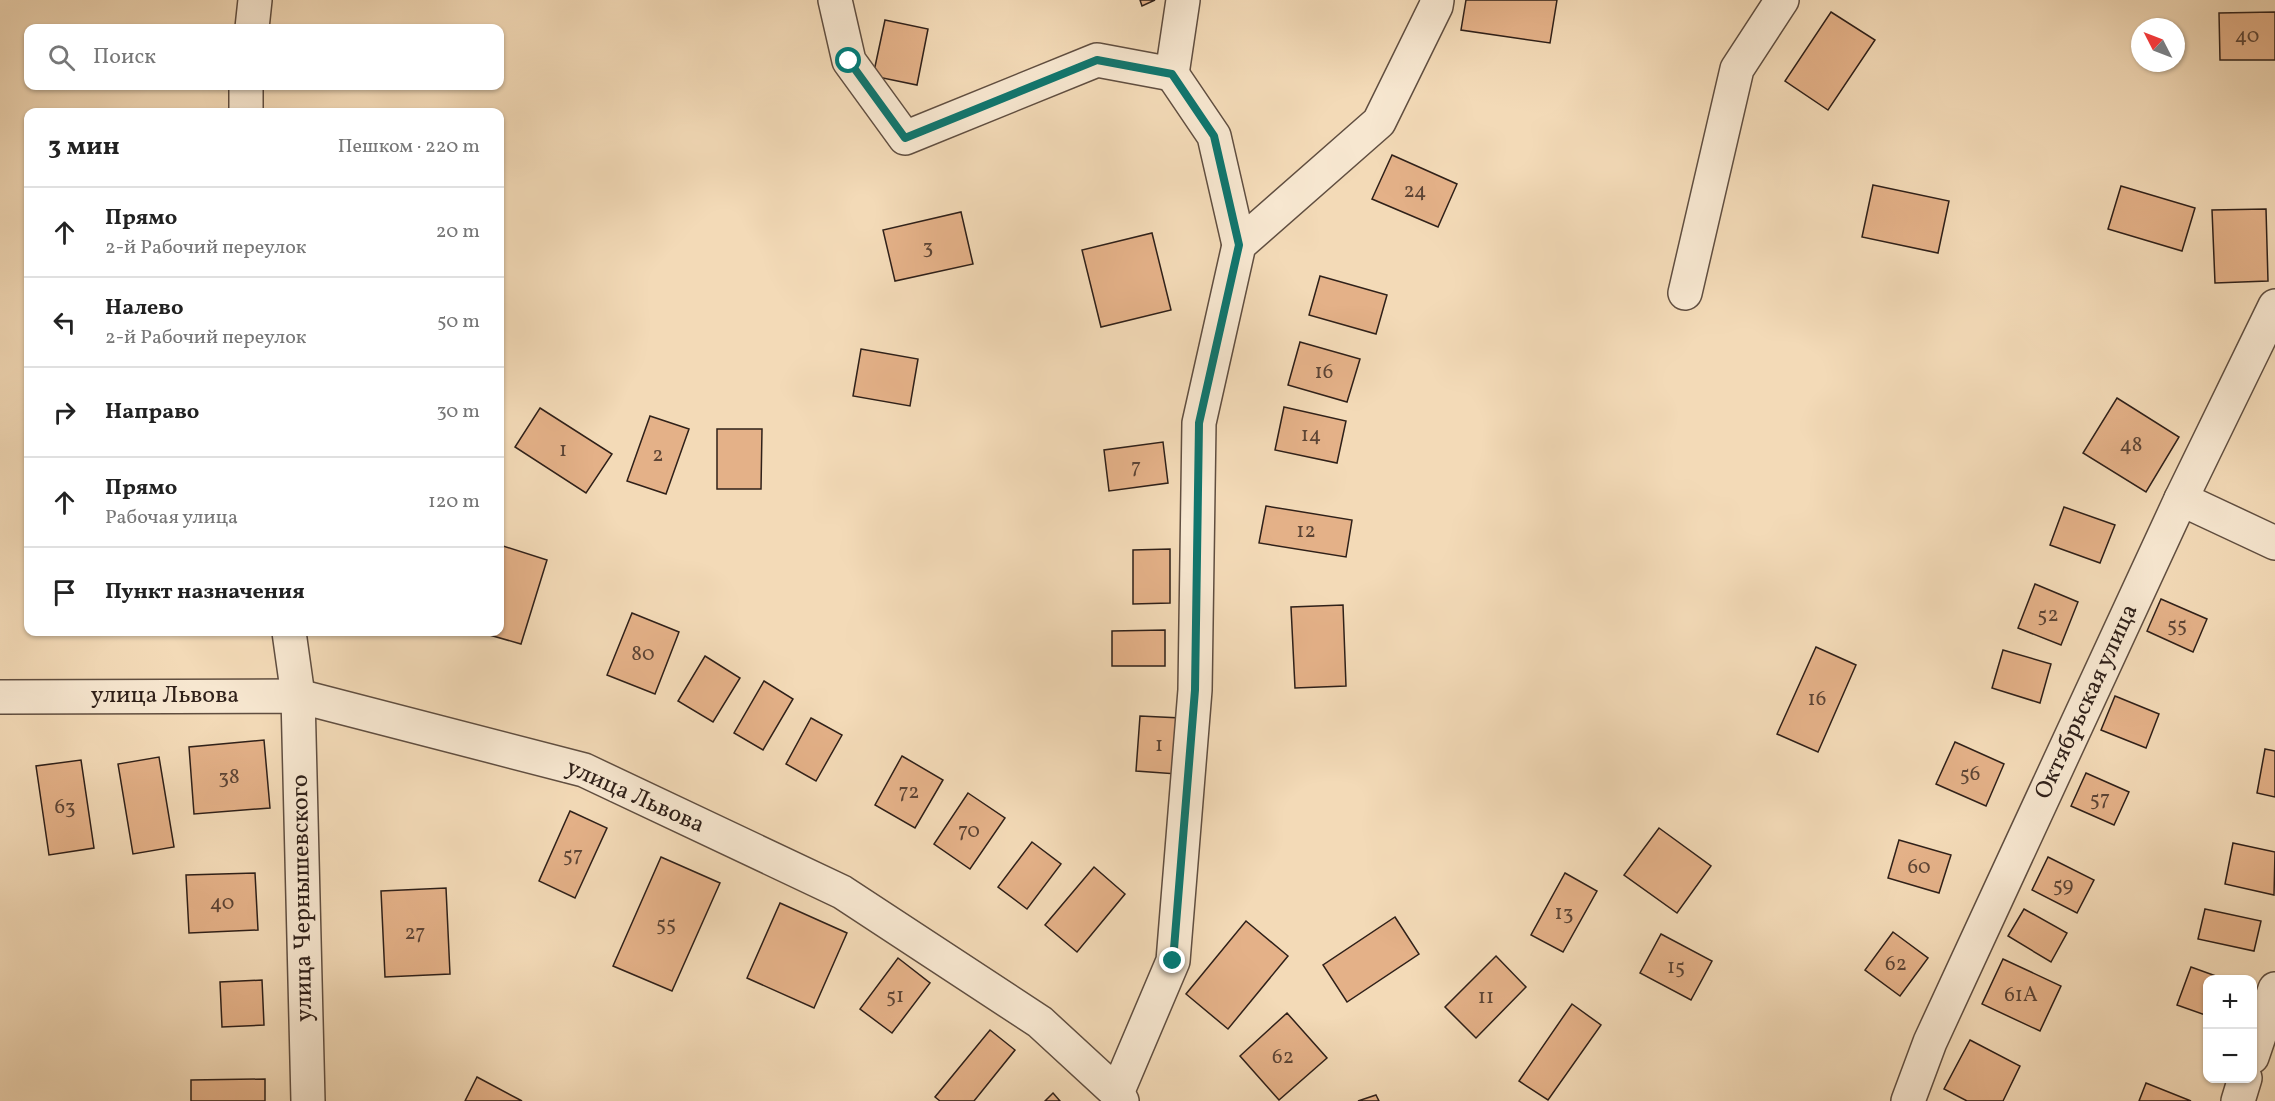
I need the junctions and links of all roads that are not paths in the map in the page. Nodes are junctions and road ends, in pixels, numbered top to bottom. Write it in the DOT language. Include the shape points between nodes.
graph roads {
  1 [pos="255,0"];
  2 [pos="835,0"];
  3 [pos="1183,0"];
  4 [pos="1437,0"];
  5 [pos="1782,0"];
  6 [pos="252,24"];
  7 [pos="1172,74"];
  8 [pos="246,90"];
  9 [pos="246,108"];
  10 [pos="1239,245"];
  11 [pos="1685,293"];
  12 [pos="2272,317"];
  13 [pos="2181,499"];
  14 [pos="2275,543"];
  15 [pos="290,636"];
  16 [pos="298,696"];
  17 [pos="0,697"];
  18 [pos="2275,989"];
  19 [pos="2257,1045"];
  20 [pos="2243,1083"];
  21 [pos="1120,1097"];
  22 [pos="308,1101"];
  23 [pos="1908,1101"];
  24 [pos="2238,1101"];
  1 -- 6 [label="street"];
  2 -- 7 [label="street" via="849,61 905,138 1097,60"];
  3 -- 7 [label="street"];
  4 -- 10 [label="street" via="1379,122"];
  5 -- 11 [label="street" via="1737,69"];
  7 -- 10 [label="street" via="1214,136"];
  8 -- 9 [label="street"];
  10 -- 21 [label="street" via="1199,423 1195,690 1173,961"];
  12 -- 13 [label="street, Октябрьская улица"];
  13 -- 14 [label="street"];
  13 -- 23 [label="street, Октябрьская улица" via="1930,1042"];
  15 -- 16 [label="street, улица Чернышевского"];
  16 -- 17 [label="street, улица Львова"];
  16 -- 21 [label="street, улица Львова" via="584,770 842,892 1040,1022"];
  16 -- 22 [label="street, улица Чернышевского"];
  18 -- 19 [label="street"];
  20 -- 24 [label="street"];
}
